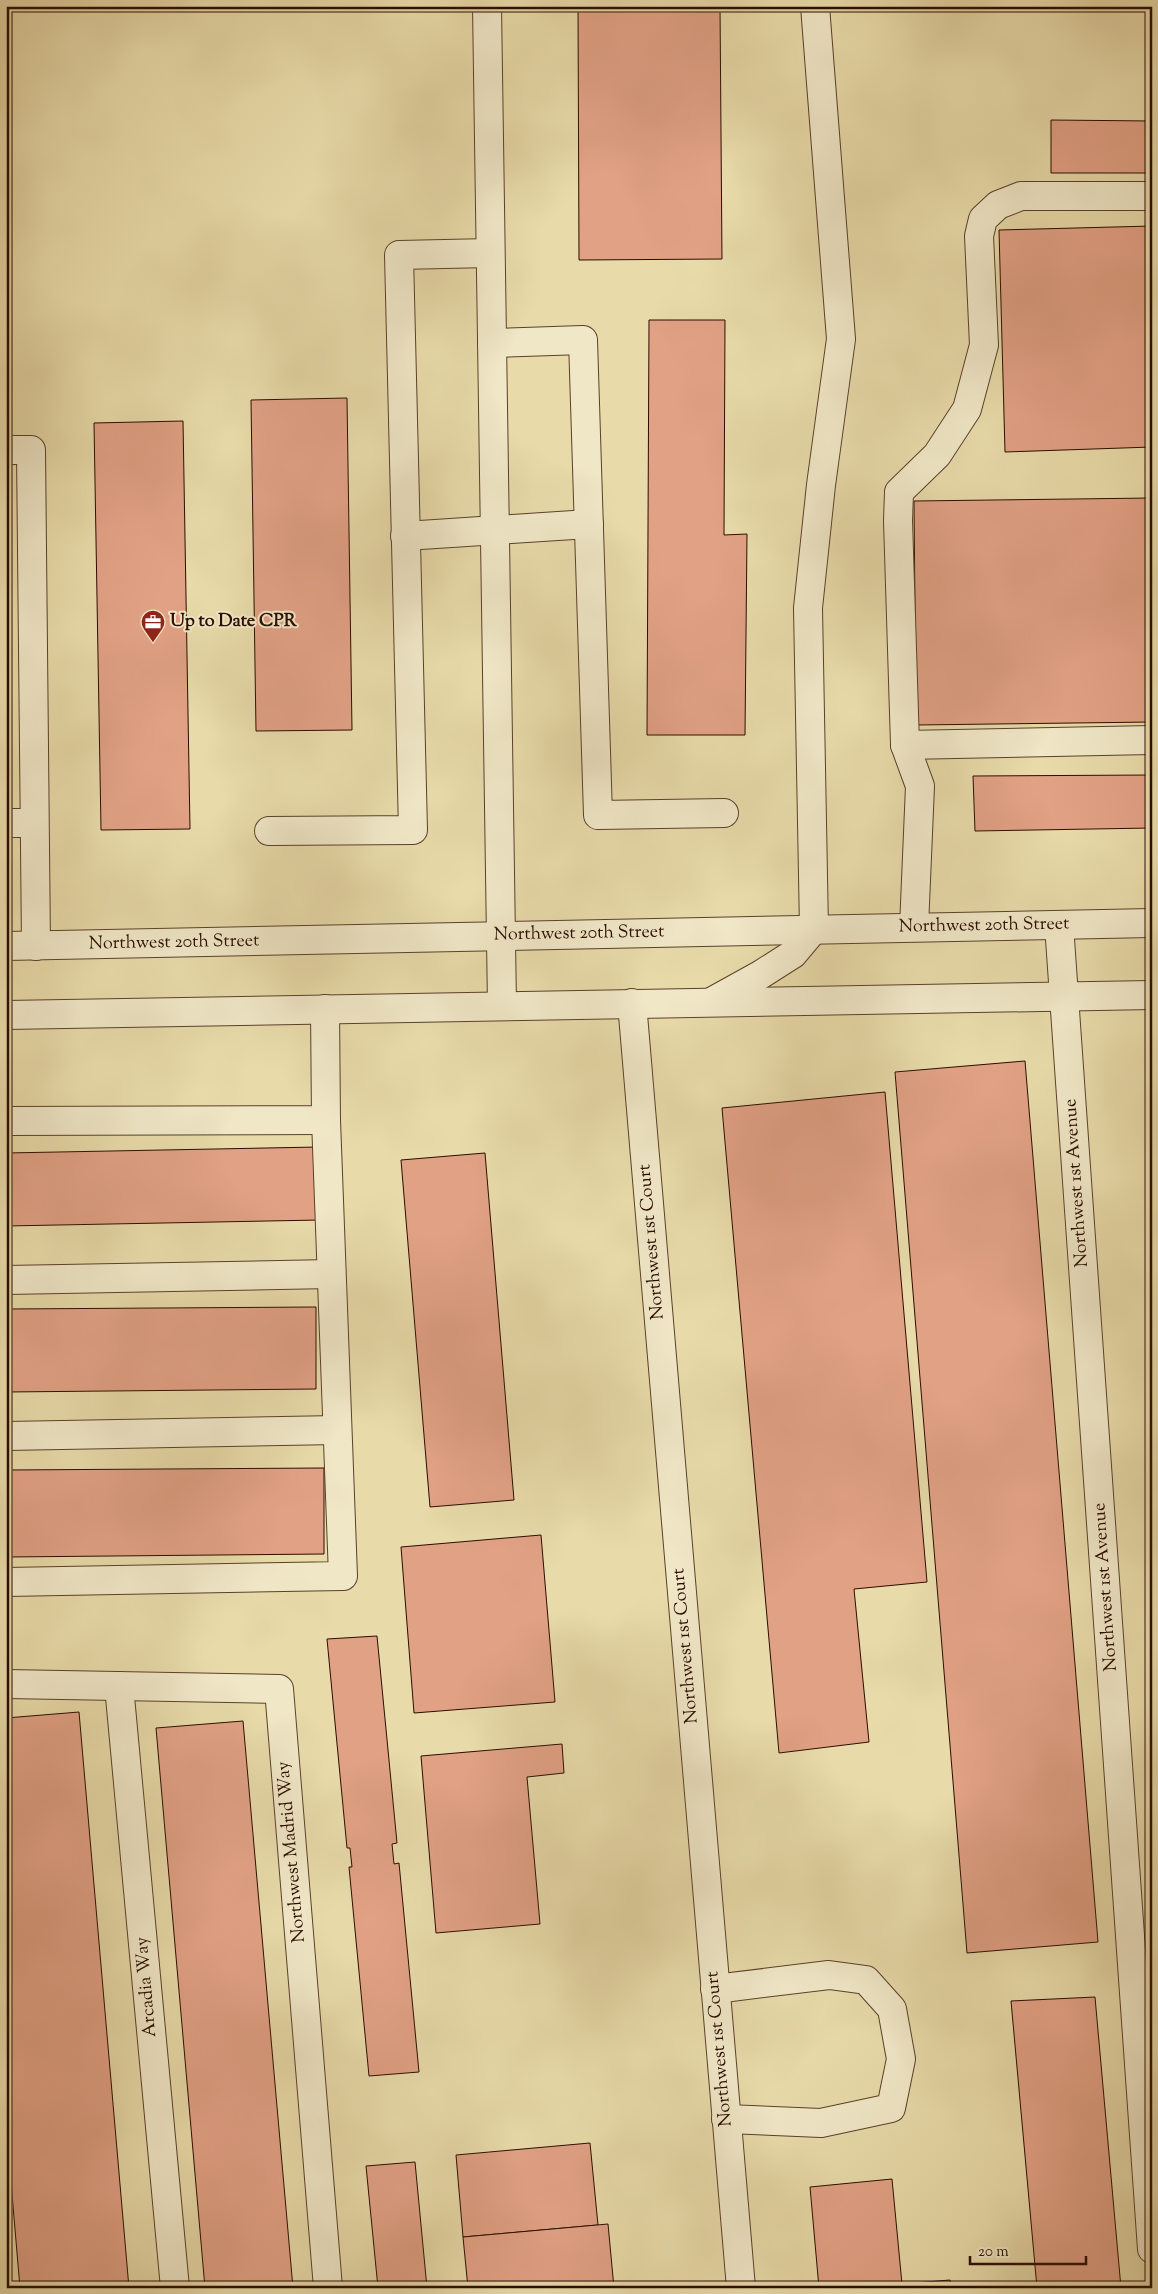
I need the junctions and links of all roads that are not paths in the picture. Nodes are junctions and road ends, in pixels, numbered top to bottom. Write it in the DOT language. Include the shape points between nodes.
graph roads {
  1 [pos="487,6"];
  2 [pos="815,6"];
  3 [pos="1152,196"];
  4 [pos="490,253"];
  5 [pos="492,343"];
  6 [pos="6,450"];
  7 [pos="589,524"];
  8 [pos="494,530"];
  9 [pos="405,536"];
  10 [pos="1152,740"];
  11 [pos="905,745"];
  12 [pos="724,813"];
  13 [pos="34,822"];
  14 [pos="6,823"];
  15 [pos="268,831"];
  16 [pos="1152,923"];
  17 [pos="1059,925"];
  18 [pos="914,927"];
  19 [pos="814,929"];
  20 [pos="501,935"];
  21 [pos="6,946"];
  22 [pos="36,946"];
  23 [pos="1152,995"];
  24 [pos="1065,998"];
  25 [pos="710,1003"];
  26 [pos="632,1004"];
  27 [pos="502,1006"];
  28 [pos="325,1009"];
  29 [pos="6,1014"];
  30 [pos="326,1120"];
  31 [pos="6,1121"];
  32 [pos="331,1274"];
  33 [pos="6,1280"];
  34 [pos="338,1430"];
  35 [pos="6,1436"];
  36 [pos="6,1582"];
  37 [pos="6,1684"];
  38 [pos="119,1686"];
  39 [pos="715,1989"];
  40 [pos="726,2118"];
  41 [pos="1152,2249"];
  42 [pos="175,2288"];
  43 [pos="328,2288"];
  44 [pos="740,2288"];
  1 -- 4 [label="street"];
  2 -- 19 [label="street" via="841,338 820,484 808,608"];
  3 -- 11 [label="street" via="1020,196 998,205 983,220 979,236 984,345 966,409 938,455 899,492"];
  4 -- 5 [label="street"];
  4 -- 9 [label="street" via="399,255"];
  5 -- 7 [label="street" via="583,340"];
  5 -- 8 [label="street"];
  6 -- 13 [label="street" via="31,450"];
  7 -- 8 [label="street"];
  7 -- 12 [label="street" via="598,815"];
  8 -- 9 [label="street"];
  8 -- 20 [label="street"];
  9 -- 15 [label="street" via="413,830"];
  10 -- 11 [label="street"];
  11 -- 18 [label="street" via="920,786"];
  13 -- 14 [label="street"];
  13 -- 22 [label="street"];
  16 -- 17 [label="street, Northwest 20th Street"];
  17 -- 18 [label="street, Northwest 20th Street"];
  17 -- 24 [label="street, Northwest 1st Avenue"];
  18 -- 19 [label="street, Northwest 20th Street"];
  19 -- 20 [label="street, Northwest 20th Street"];
  19 -- 25 [label="street" via="793,954"];
  20 -- 22 [label="street, Northwest 20th Street"];
  20 -- 27 [label="street"];
  21 -- 22 [label="street, Northwest 20th Street"];
  23 -- 24 [label="street"];
  24 -- 25 [label="street"];
  24 -- 41 [label="street, Northwest 1st Avenue"];
  25 -- 26 [label="street"];
  26 -- 27 [label="street"];
  26 -- 39 [label="street, Northwest 1st Court"];
  27 -- 28 [label="street"];
  28 -- 29 [label="street"];
  28 -- 30 [label="street"];
  30 -- 31 [label="street"];
  30 -- 32 [label="street"];
  32 -- 33 [label="street"];
  32 -- 34 [label="street"];
  34 -- 35 [label="street"];
  34 -- 36 [label="street" via="343,1576"];
  37 -- 38 [label="street, Northwest Madrid Way"];
  38 -- 42 [label="street, Arcadia Way"];
  38 -- 43 [label="street, Northwest Madrid Way" via="279,1689"];
  39 -- 40 [label="street, Northwest 1st Court"];
  39 -- 40 [label="street" via="829,1975 866,1980 892,2009 902,2059 891,2108 822,2123"];
  40 -- 44 [label="street, Northwest 1st Court"];
}
